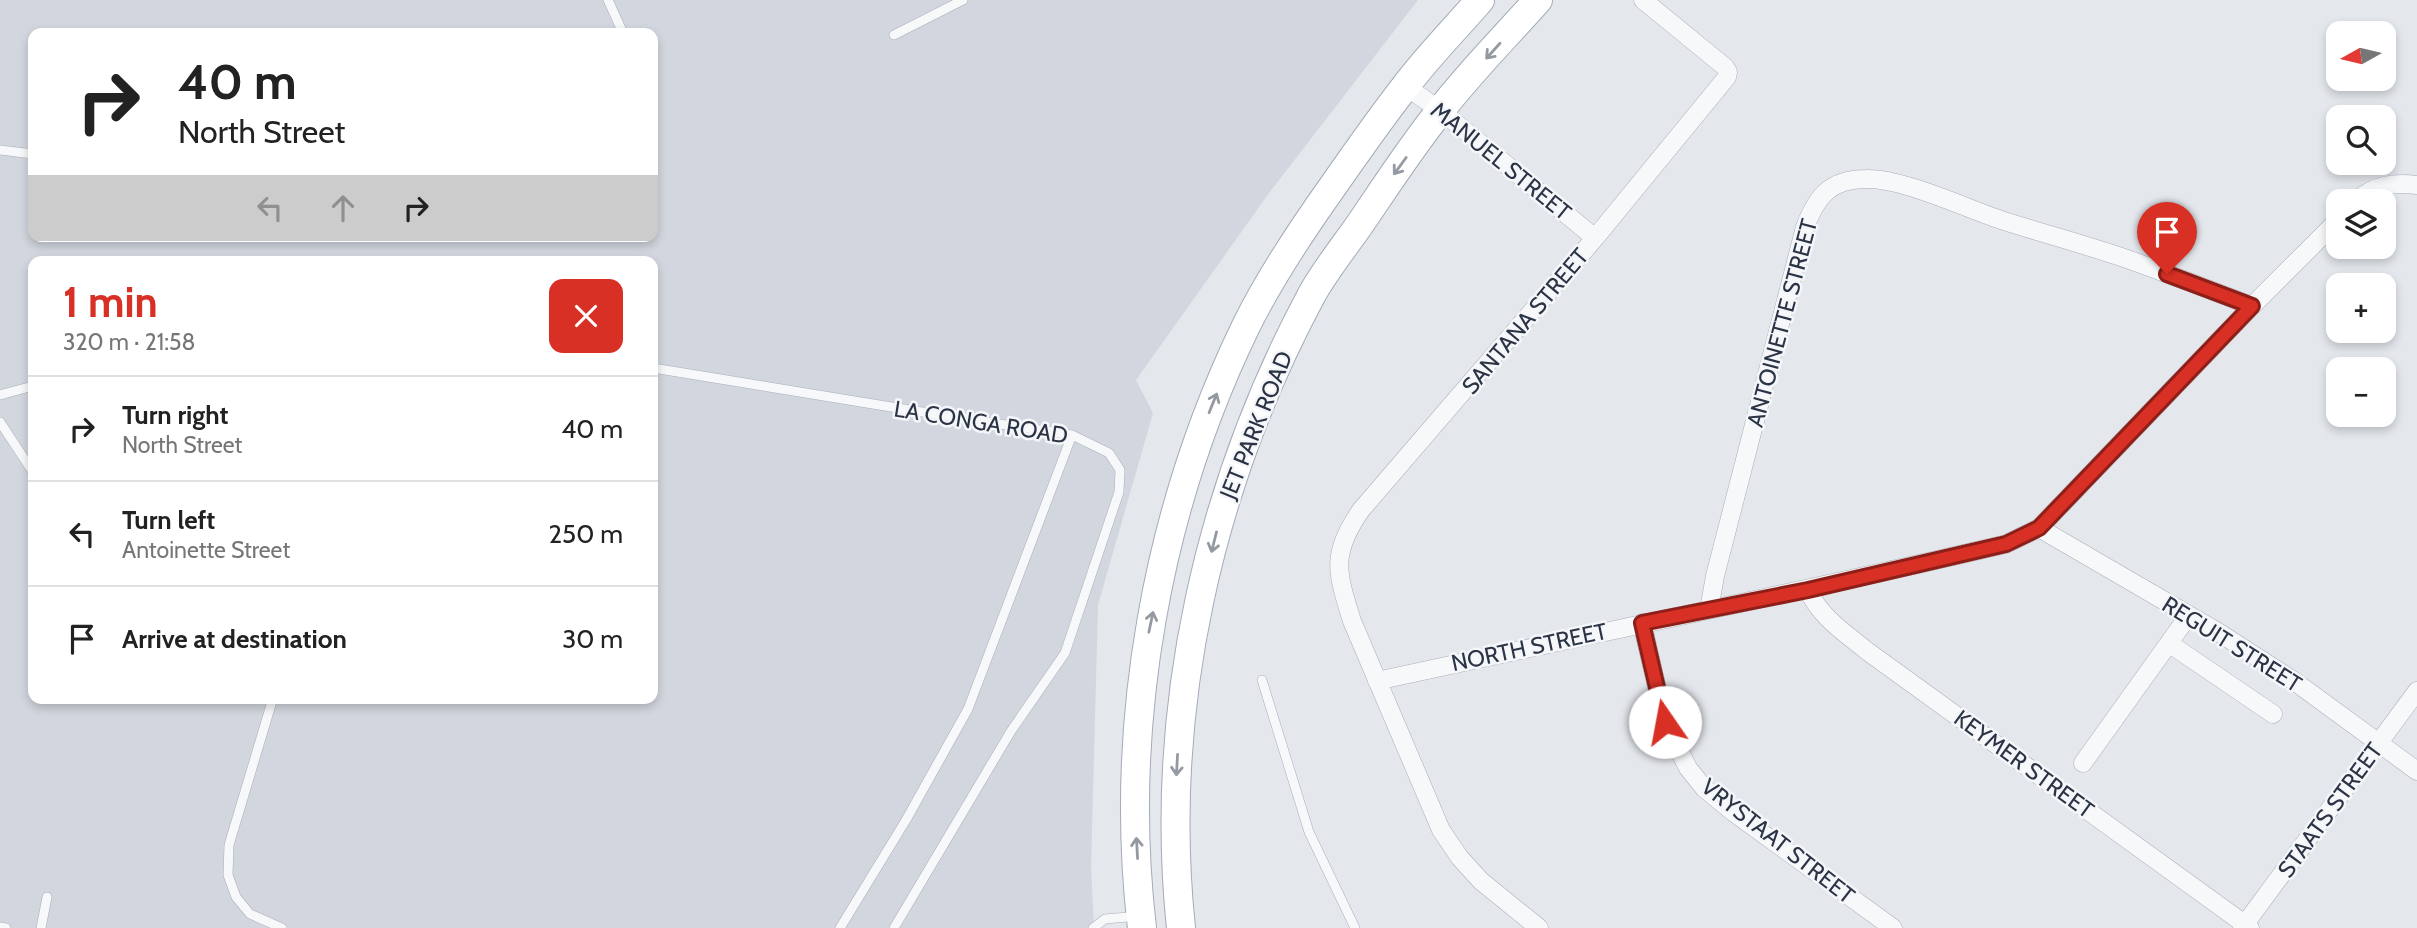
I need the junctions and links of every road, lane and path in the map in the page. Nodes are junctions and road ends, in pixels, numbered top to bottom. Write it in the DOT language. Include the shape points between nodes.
graph roads {
  1 [pos="608,0"];
  2 [pos="964,0"];
  3 [pos="1480,0"];
  4 [pos="1538,0"];
  5 [pos="1643,0"];
  6 [pos="621,28"];
  7 [pos="894,35"];
  8 [pos="1405,86"];
  9 [pos="1440,110"];
  10 [pos="0,150"];
  11 [pos="28,153"];
  12 [pos="2417,185"];
  13 [pos="2373,189"];
  14 [pos="2326,232"];
  15 [pos="1595,238"];
  16 [pos="2252,306"];
  17 [pos="658,369"];
  18 [pos="28,387"];
  19 [pos="0,395"];
  20 [pos="0,422"];
  21 [pos="1072,435"];
  22 [pos="28,464"];
  23 [pos="2039,528"];
  24 [pos="1808,590"];
  25 [pos="1709,610"];
  26 [pos="2189,615"];
  27 [pos="1642,623"];
  28 [pos="2170,644"];
  29 [pos="1262,680"];
  30 [pos="1377,681"];
  31 [pos="2417,691"];
  32 [pos="270,704"];
  33 [pos="2273,714"];
  34 [pos="2379,744"];
  35 [pos="2083,763"];
  36 [pos="2417,771"];
  37 [pos="47,897"];
  38 [pos="1141,922"];
  39 [pos="0,927"];
  40 [pos="2246,927"];
  41 [pos="6,928"];
  42 [pos="41,928"];
  43 [pos="282,928"];
  44 [pos="840,928"];
  45 [pos="894,928"];
  46 [pos="1093,928"];
  47 [pos="1181,928"];
  48 [pos="1355,928"];
  49 [pos="1539,928"];
  50 [pos="1893,928"];
  1 -- 6 [label="lane"];
  2 -- 7 [label="lane"];
  3 -- 8 [label="main road, JET PARK ROAD"];
  4 -- 9 [label="main road, JET PARK ROAD, one-way"];
  5 -- 15 [label="street, SANTANA STREET" via="1728,72"];
  8 -- 9 [label="street, MANUEL STREET"];
  38 -- 8 [label="main road, JET PARK ROAD, one-way" via="1135,811 1137,726 1148,635 1183,489 1247,325 1295,240"];
  9 -- 15 [label="street, MANUEL STREET"];
  9 -- 47 [label="main road, JET PARK ROAD, one-way" via="1313,292 1262,396 1223,507 1191,635 1176,764"];
  10 -- 11 [label="lane"];
  12 -- 13 [label="street"];
  14 -- 16 [label="street, NORTH STREET"];
  15 -- 30 [label="street, SANTANA STREET" via="1346,531 1339,548 1342,589"];
  16 -- 23 [label="street, NORTH STREET"];
  16 -- 25 [label="street, ANTOINETTE STREET" via="2125,258 1906,187 1867,179 1830,188 1813,206 1805,227"];
  17 -- 21 [label="lane, LA CONGA ROAD"];
  18 -- 19 [label="lane"];
  20 -- 22 [label="lane"];
  21 -- 44 [label="lane" via="968,709"];
  21 -- 45 [label="lane, LA CONGA ROAD" via="1109,453 1120,470 1119,492 1065,653 1011,731"];
  23 -- 24 [label="street, NORTH STREET" via="2006,544"];
  23 -- 26 [label="street, REGUIT STREET"];
  24 -- 25 [label="street, NORTH STREET"];
  24 -- 40 [label="street, KEYMER STREET" via="1826,618 1867,651"];
  25 -- 27 [label="street, NORTH STREET"];
  26 -- 28 [label="street"];
  26 -- 34 [label="street, REGUIT STREET" via="2294,681"];
  27 -- 30 [label="street, NORTH STREET"];
  27 -- 50 [label="street, VRYSTAAT STREET" via="1665,722 1688,768 1704,788"];
  28 -- 33 [label="street"];
  28 -- 35 [label="street"];
  29 -- 48 [label="lane" via="1309,832"];
  30 -- 49 [label="street, SANTANA STREET" via="1441,830 1481,881"];
  31 -- 34 [label="street, STAATS STREET"];
  32 -- 43 [label="lane" via="229,845 228,875 236,897 250,914"];
  34 -- 36 [label="street, REGUIT STREET"];
  34 -- 40 [label="street, STAATS STREET"];
  37 -- 42 [label="lane"];
  38 -- 46 [label="lane" via="1105,919"];
  39 -- 41 [label="lane"];
}
